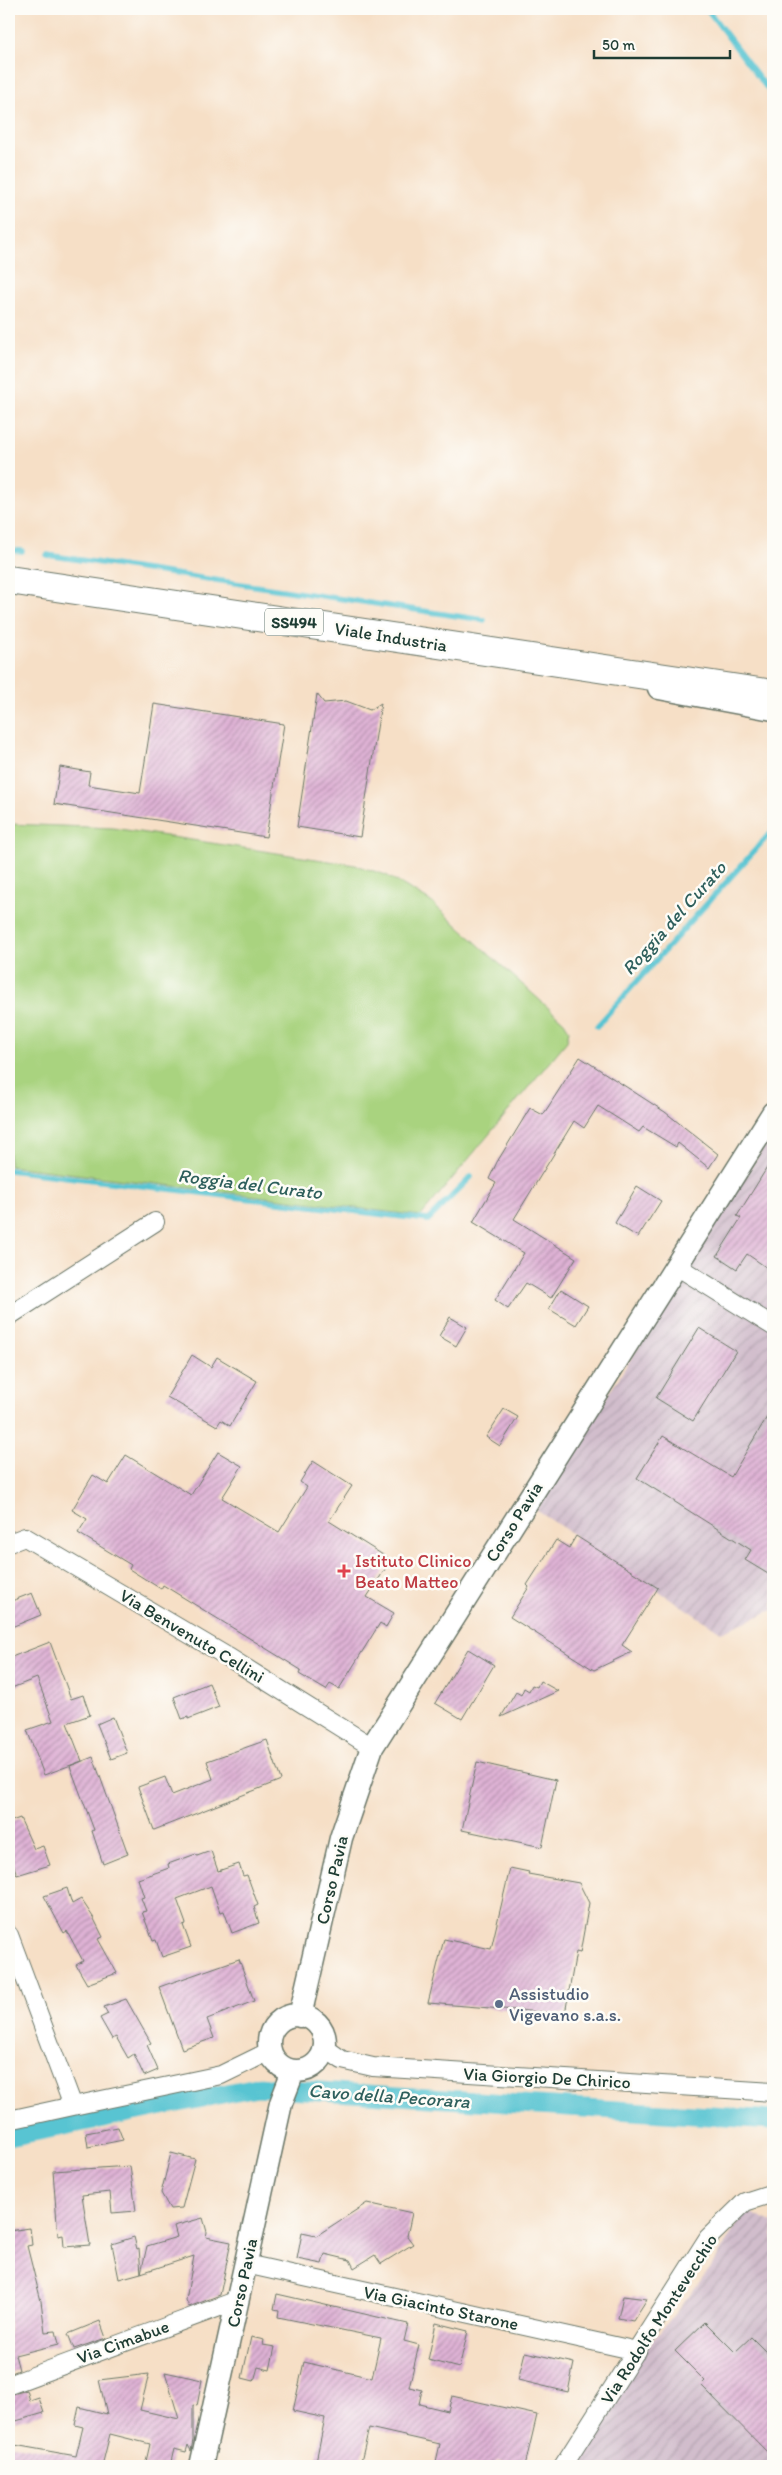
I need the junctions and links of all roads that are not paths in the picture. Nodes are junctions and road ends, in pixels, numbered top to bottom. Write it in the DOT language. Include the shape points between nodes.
graph roads {
  1 [pos="9,580"];
  2 [pos="579,665"];
  3 [pos="773,694"];
  4 [pos="773,709"];
  5 [pos="773,1113"];
  6 [pos="155,1222"];
  7 [pos="675,1265"];
  8 [pos="9,1316"];
  9 [pos="773,1326"];
  10 [pos="17,1540"];
  11 [pos="372,1747"];
  12 [pos="9,1935"];
  13 [pos="300,2016"];
  14 [pos="325,2048"];
  15 [pos="270,2050"];
  16 [pos="293,2073"];
  17 [pos="773,2092"];
  18 [pos="73,2106"];
  19 [pos="9,2120"];
  20 [pos="773,2193"];
  21 [pos="246,2264"];
  22 [pos="238,2300"];
  23 [pos="637,2351"];
  24 [pos="9,2385"];
  25 [pos="201,2466"];
  26 [pos="563,2466"];
  1 -- 2 [label="main road, Viale Industria / SS494"];
  2 -- 3 [label="main road, Viale Industria / SS494"];
  2 -- 4 [label="street" via="675,693"];
  5 -- 7 [label="street, Corso Pavia"];
  6 -- 8 [label="street"];
  7 -- 9 [label="street"];
  7 -- 11 [label="street, Corso Pavia"];
  10 -- 11 [label="street, Via Benvenuto Cellini" via="220,1652"];
  11 -- 13 [label="street, Corso Pavia" via="341,1838"];
  12 -- 18 [label="street"];
  13 -- 14 [label="street" via="311,2017 319,2026"];
  13 -- 15 [label="street" via="289,2016 279,2021 269,2040"];
  14 -- 16 [label="street" via="314,2066"];
  14 -- 17 [label="street, Via Giorgio De Chirico" via="342,2060 372,2067"];
  15 -- 16 [label="street" via="274,2061"];
  15 -- 18 [label="street" via="221,2075"];
  16 -- 21 [label="street, Corso Pavia" via="281,2103"];
  18 -- 19 [label="street"];
  20 -- 23 [label="street, Via Rodolfo Montevecchio" via="745,2202 708,2238"];
  21 -- 22 [label="street, Corso Pavia"];
  21 -- 23 [label="street, Via Giacinto Starone"];
  22 -- 24 [label="street, Via Cimabue"];
  22 -- 25 [label="street, Corso Pavia"];
  23 -- 26 [label="street, Via Rodolfo Montevecchio"];
}
